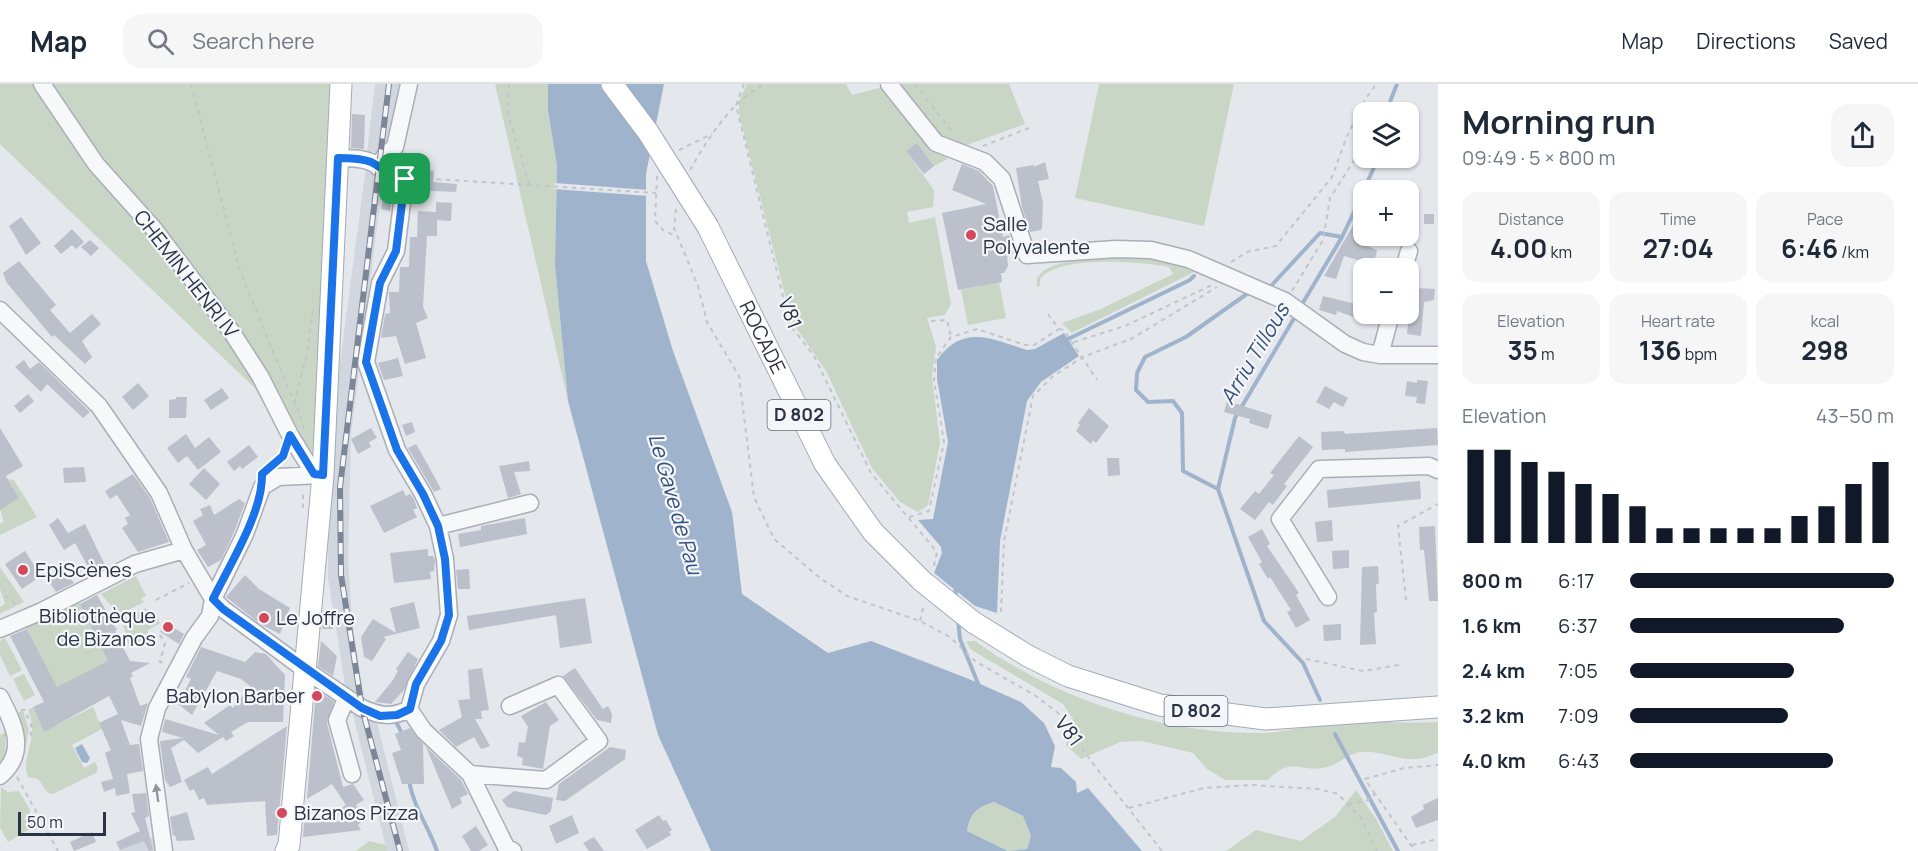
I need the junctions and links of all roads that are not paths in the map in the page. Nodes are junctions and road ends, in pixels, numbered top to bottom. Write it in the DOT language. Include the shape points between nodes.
graph roads {
  1 [pos="42,84"];
  2 [pos="341,84"];
  3 [pos="409,84"];
  4 [pos="612,84"];
  5 [pos="889,84"];
  6 [pos="338,158"];
  7 [pos="378,167"];
  8 [pos="1409,251"];
  9 [pos="1407,258"];
  10 [pos="0,310"];
  11 [pos="1388,324"];
  12 [pos="1380,355"];
  13 [pos="1438,355"];
  14 [pos="1438,470"];
  15 [pos="319,475"];
  16 [pos="530,503"];
  17 [pos="438,526"];
  18 [pos="184,550"];
  19 [pos="1328,597"];
  20 [pos="213,599"];
  21 [pos="0,628"];
  22 [pos="307,671"];
  23 [pos="0,697"];
  24 [pos="346,699"];
  25 [pos="510,706"];
  26 [pos="1438,707"];
  27 [pos="403,712"];
  28 [pos="5,771"];
  29 [pos="352,774"];
  30 [pos="470,774"];
  31 [pos="288,849"];
  32 [pos="164,851"];
  33 [pos="513,851"];
  1 -- 15 [label="street, CHEMIN HENRI IV" via="96,164 154,229 231,331 260,376 290,435"];
  2 -- 6 [label="main road"];
  3 -- 7 [label="street" via="395,147"];
  4 -- 26 [label="main road, ROCADE / D 802, bridge" via="654,141 708,227 825,464 873,532 922,581 973,622 1068,676 1160,705 1265,719"];
  5 -- 12 [label="street" via="936,143 985,162 1002,179 1027,255 1116,249 1151,250 1188,259 1291,306 1345,344"];
  6 -- 7 [label="street" via="363,160"];
  6 -- 15 [label="main road" via="325,446"];
  7 -- 17 [label="street" via="388,175 405,179 396,251 380,283 366,362 397,450"];
  8 -- 9 [label="street"];
  10 -- 18 [label="street" via="99,406 159,492"];
  11 -- 12 [label="street"];
  12 -- 13 [label="street"];
  14 -- 19 [label="street" via="1429,466 1319,470 1280,519"];
  15 -- 20 [label="street" via="278,477 262,487 245,534"];
  15 -- 22 [label="main road"];
  16 -- 17 [label="street"];
  17 -- 27 [label="street" via="449,615 441,641"];
  18 -- 20 [label="street"];
  18 -- 21 [label="street" via="135,564"];
  20 -- 22 [label="street"];
  32 -- 20 [label="street, one-way" via="149,739 157,708 210,616"];
  22 -- 24 [label="street"];
  22 -- 31 [label="main road"];
  23 -- 28 [label="street" via="15,727 16,748"];
  24 -- 27 [label="street" via="380,716"];
  24 -- 29 [label="street" via="337,720"];
  25 -- 30 [label="street" via="558,685 599,741 546,780"];
  27 -- 30 [label="street"];
  30 -- 33 [label="street" via="506,847"];
}
